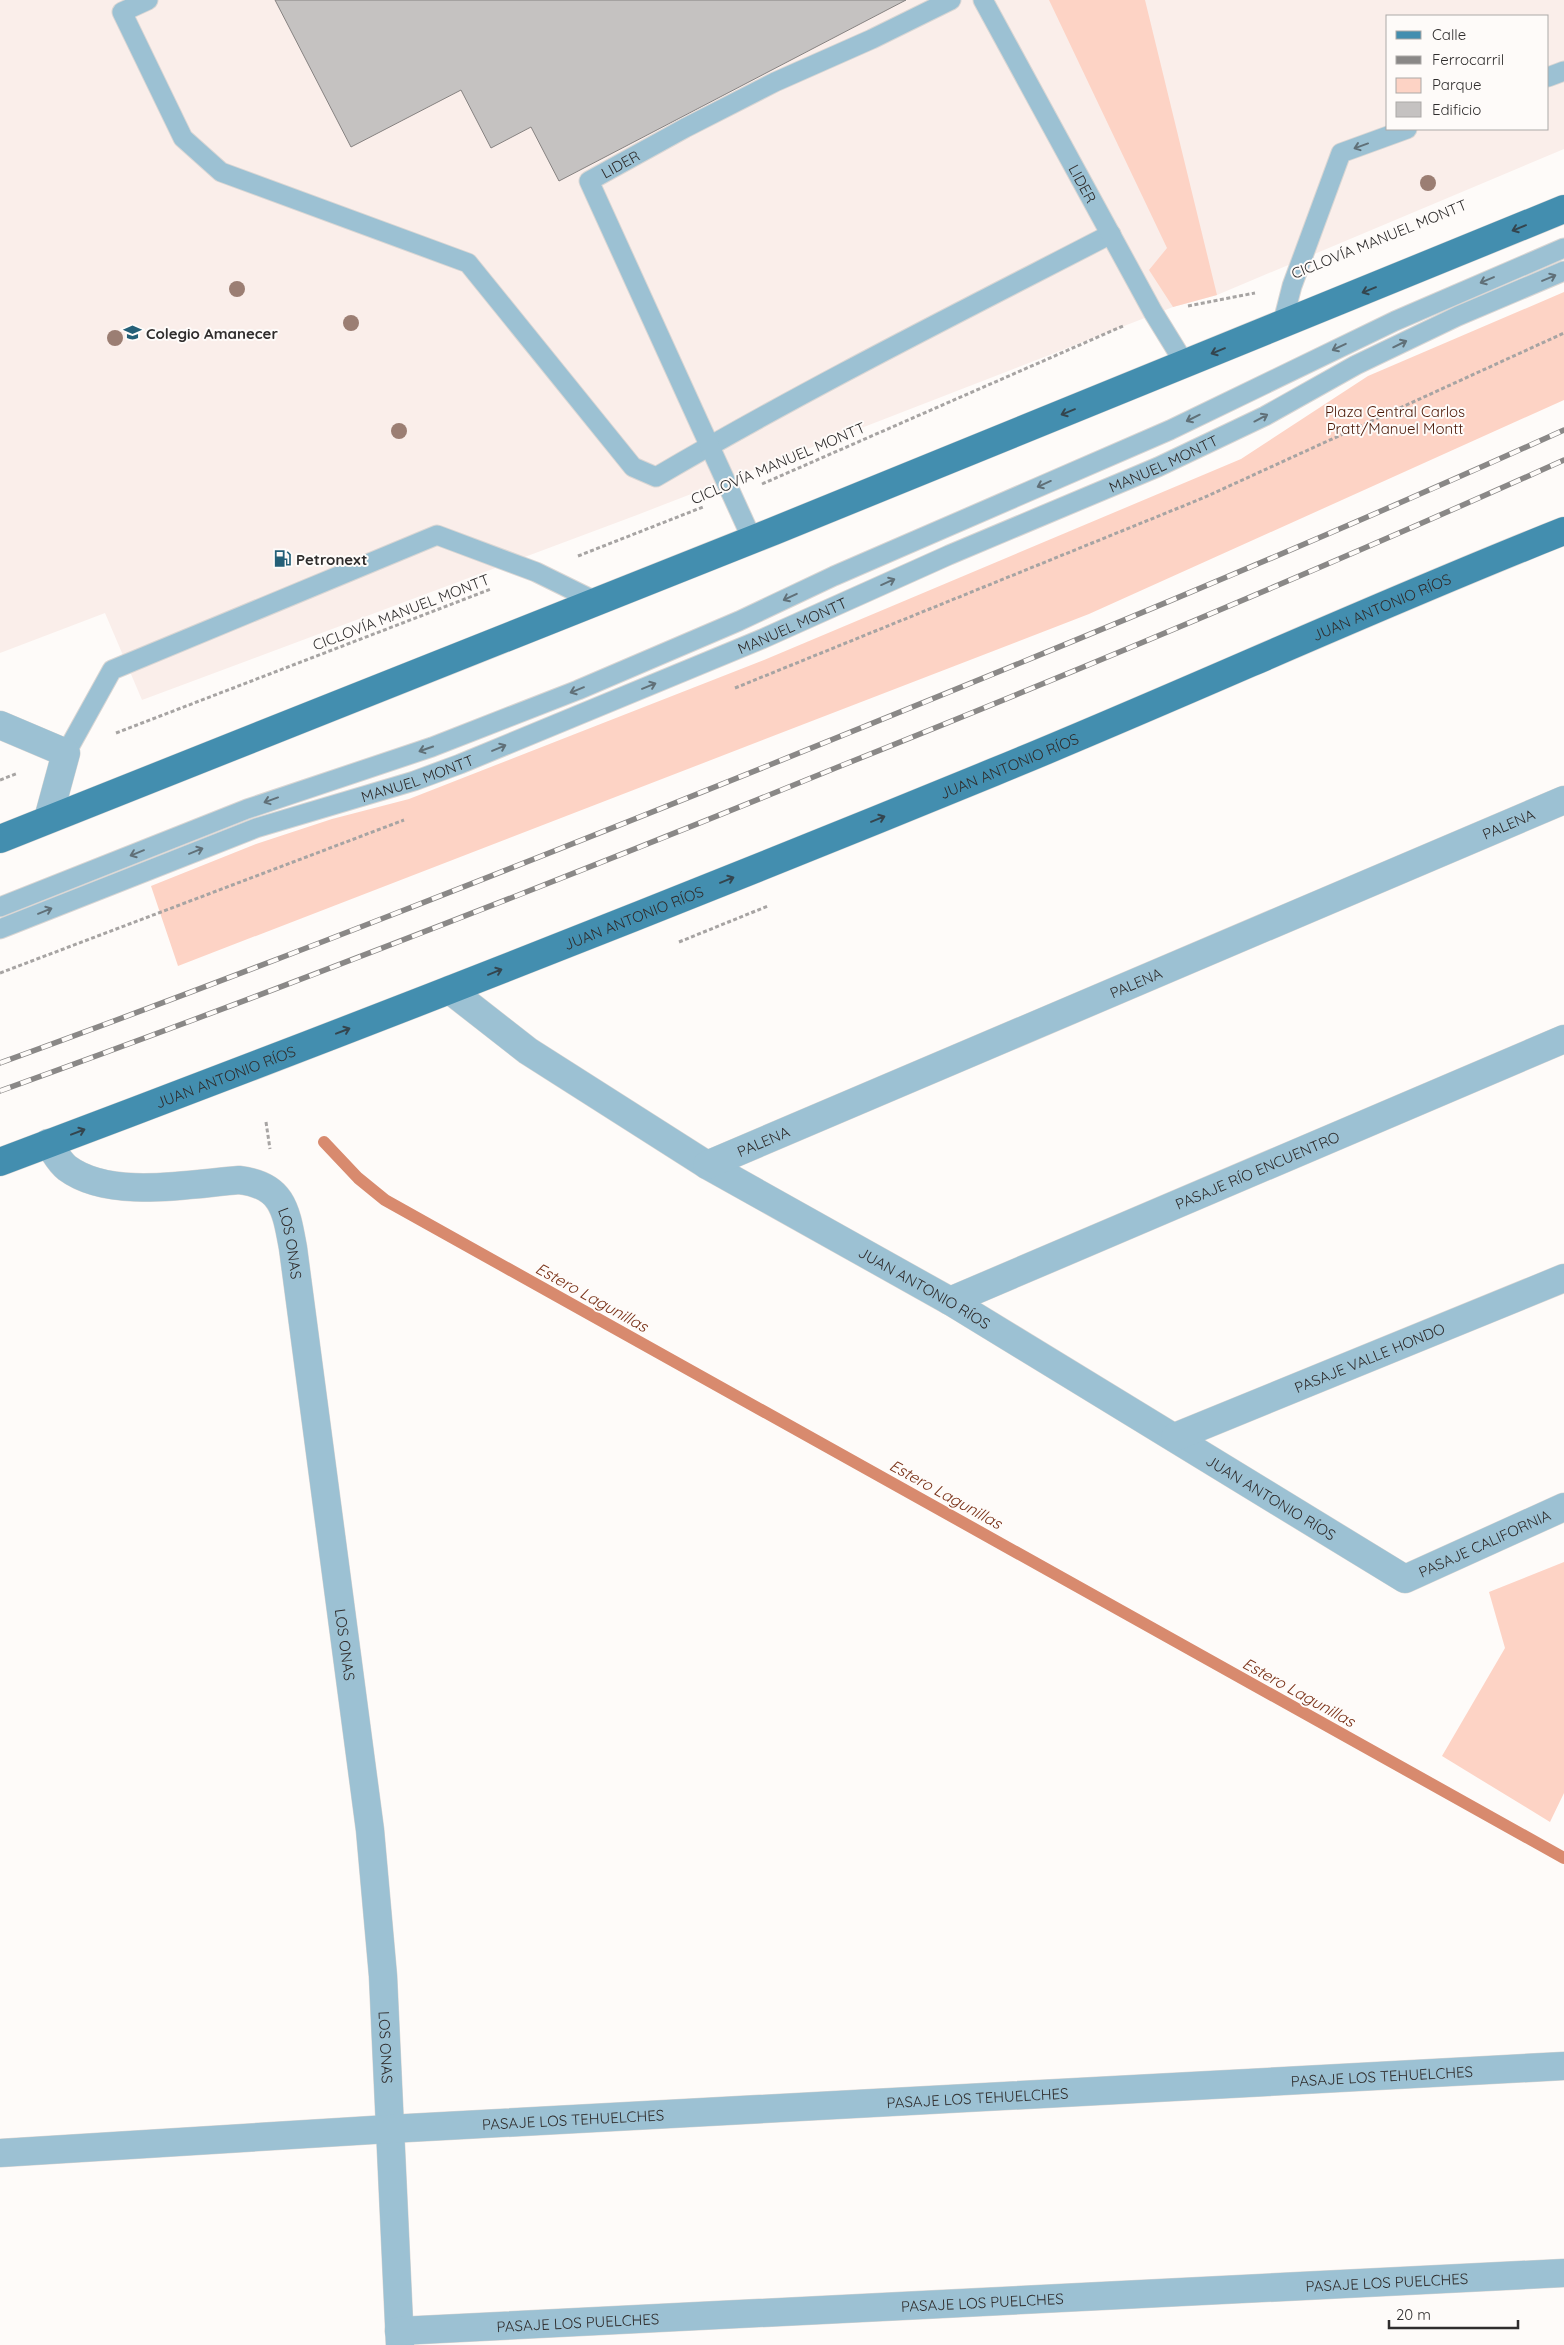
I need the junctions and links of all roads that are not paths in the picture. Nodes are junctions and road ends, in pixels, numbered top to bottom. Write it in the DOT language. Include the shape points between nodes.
graph roads {
  1 [pos="148,0"];
  2 [pos="951,0"];
  3 [pos="983,0"];
  4 [pos="1564,71"];
  5 [pos="1549,77"];
  6 [pos="1404,130"];
  7 [pos="1564,210"];
  8 [pos="1111,234"];
  9 [pos="1564,248"];
  10 [pos="1564,271"];
  11 [pos="1282,325"];
  12 [pos="1185,364"];
  13 [pos="708,446"];
  14 [pos="1564,531"];
  15 [pos="752,540"];
  16 [pos="595,601"];
  17 [pos="0,725"];
  18 [pos="66,753"];
  19 [pos="1564,800"];
  20 [pos="48,819"];
  21 [pos="0,838"];
  22 [pos="0,907"];
  23 [pos="0,930"];
  24 [pos="450,990"];
  25 [pos="1564,1039"];
  26 [pos="48,1143"];
  27 [pos="0,1162"];
  28 [pos="707,1165"];
  29 [pos="1564,1278"];
  30 [pos="950,1301"];
  31 [pos="1175,1437"];
  32 [pos="1564,1507"];
  33 [pos="1405,1579"];
  34 [pos="1564,2066"];
  35 [pos="389,2129"];
  36 [pos="0,2153"];
  37 [pos="1564,2273"];
  38 [pos="400,2338"];
  1 -- 13 [label="lane" via="122,12 183,138 221,172 468,263 633,467 656,477"];
  2 -- 13 [label="lane, LIDER" via="775,82 589,181"];
  3 -- 8 [label="lane, LIDER"];
  4 -- 5 [label="lane"];
  6 -- 11 [label="lane, one-way" via="1341,153 1292,286"];
  7 -- 11 [label="main road, one-way"];
  8 -- 12 [label="lane, LIDER"];
  8 -- 13 [label="lane" via="812,388"];
  9 -- 22 [label="lane, MANUEL MONTT, one-way" via="1386,325 1170,430 578,690 432,747 247,809"];
  23 -- 10 [label="lane, MANUEL MONTT, one-way" via="256,828 460,764 762,639 1210,444 1356,365 1458,316"];
  11 -- 12 [label="main road, one-way"];
  12 -- 15 [label="main road, one-way"];
  13 -- 15 [label="lane, LIDER"];
  24 -- 14 [label="main road, JUAN ANTONIO RÍOS, one-way" via="997,771"];
  15 -- 16 [label="main road"];
  16 -- 18 [label="lane" via="536,572 437,535 112,670"];
  16 -- 20 [label="main road"];
  17 -- 18 [label="street"];
  18 -- 20 [label="street"];
  19 -- 28 [label="street, PALENA"];
  20 -- 21 [label="main road"];
  26 -- 24 [label="main road, JUAN ANTONIO RÍOS, one-way"];
  24 -- 28 [label="street, JUAN ANTONIO RÍOS" via="528,1051"];
  25 -- 30 [label="street, PASAJE RÍO ENCUENTRO"];
  26 -- 27 [label="main road, JUAN ANTONIO RÍOS"];
  26 -- 35 [label="street, LOS ONAS" via="65,1166 94,1181 132,1187 251,1181 273,1192 286,1214 370,1830 383,1976"];
  28 -- 30 [label="street, JUAN ANTONIO RÍOS"];
  29 -- 31 [label="street, PASAJE VALLE HONDO"];
  30 -- 31 [label="street, JUAN ANTONIO RÍOS"];
  31 -- 33 [label="street, JUAN ANTONIO RÍOS"];
  32 -- 33 [label="street, PASAJE CALIFORNIA"];
  34 -- 35 [label="street, PASAJE LOS TEHUELCHES"];
  35 -- 36 [label="street, PASAJE LOS TEHUELCHES"];
  35 -- 38 [label="street, LOS ONAS"];
  37 -- 38 [label="street, PASAJE LOS PUELCHES"];
}
